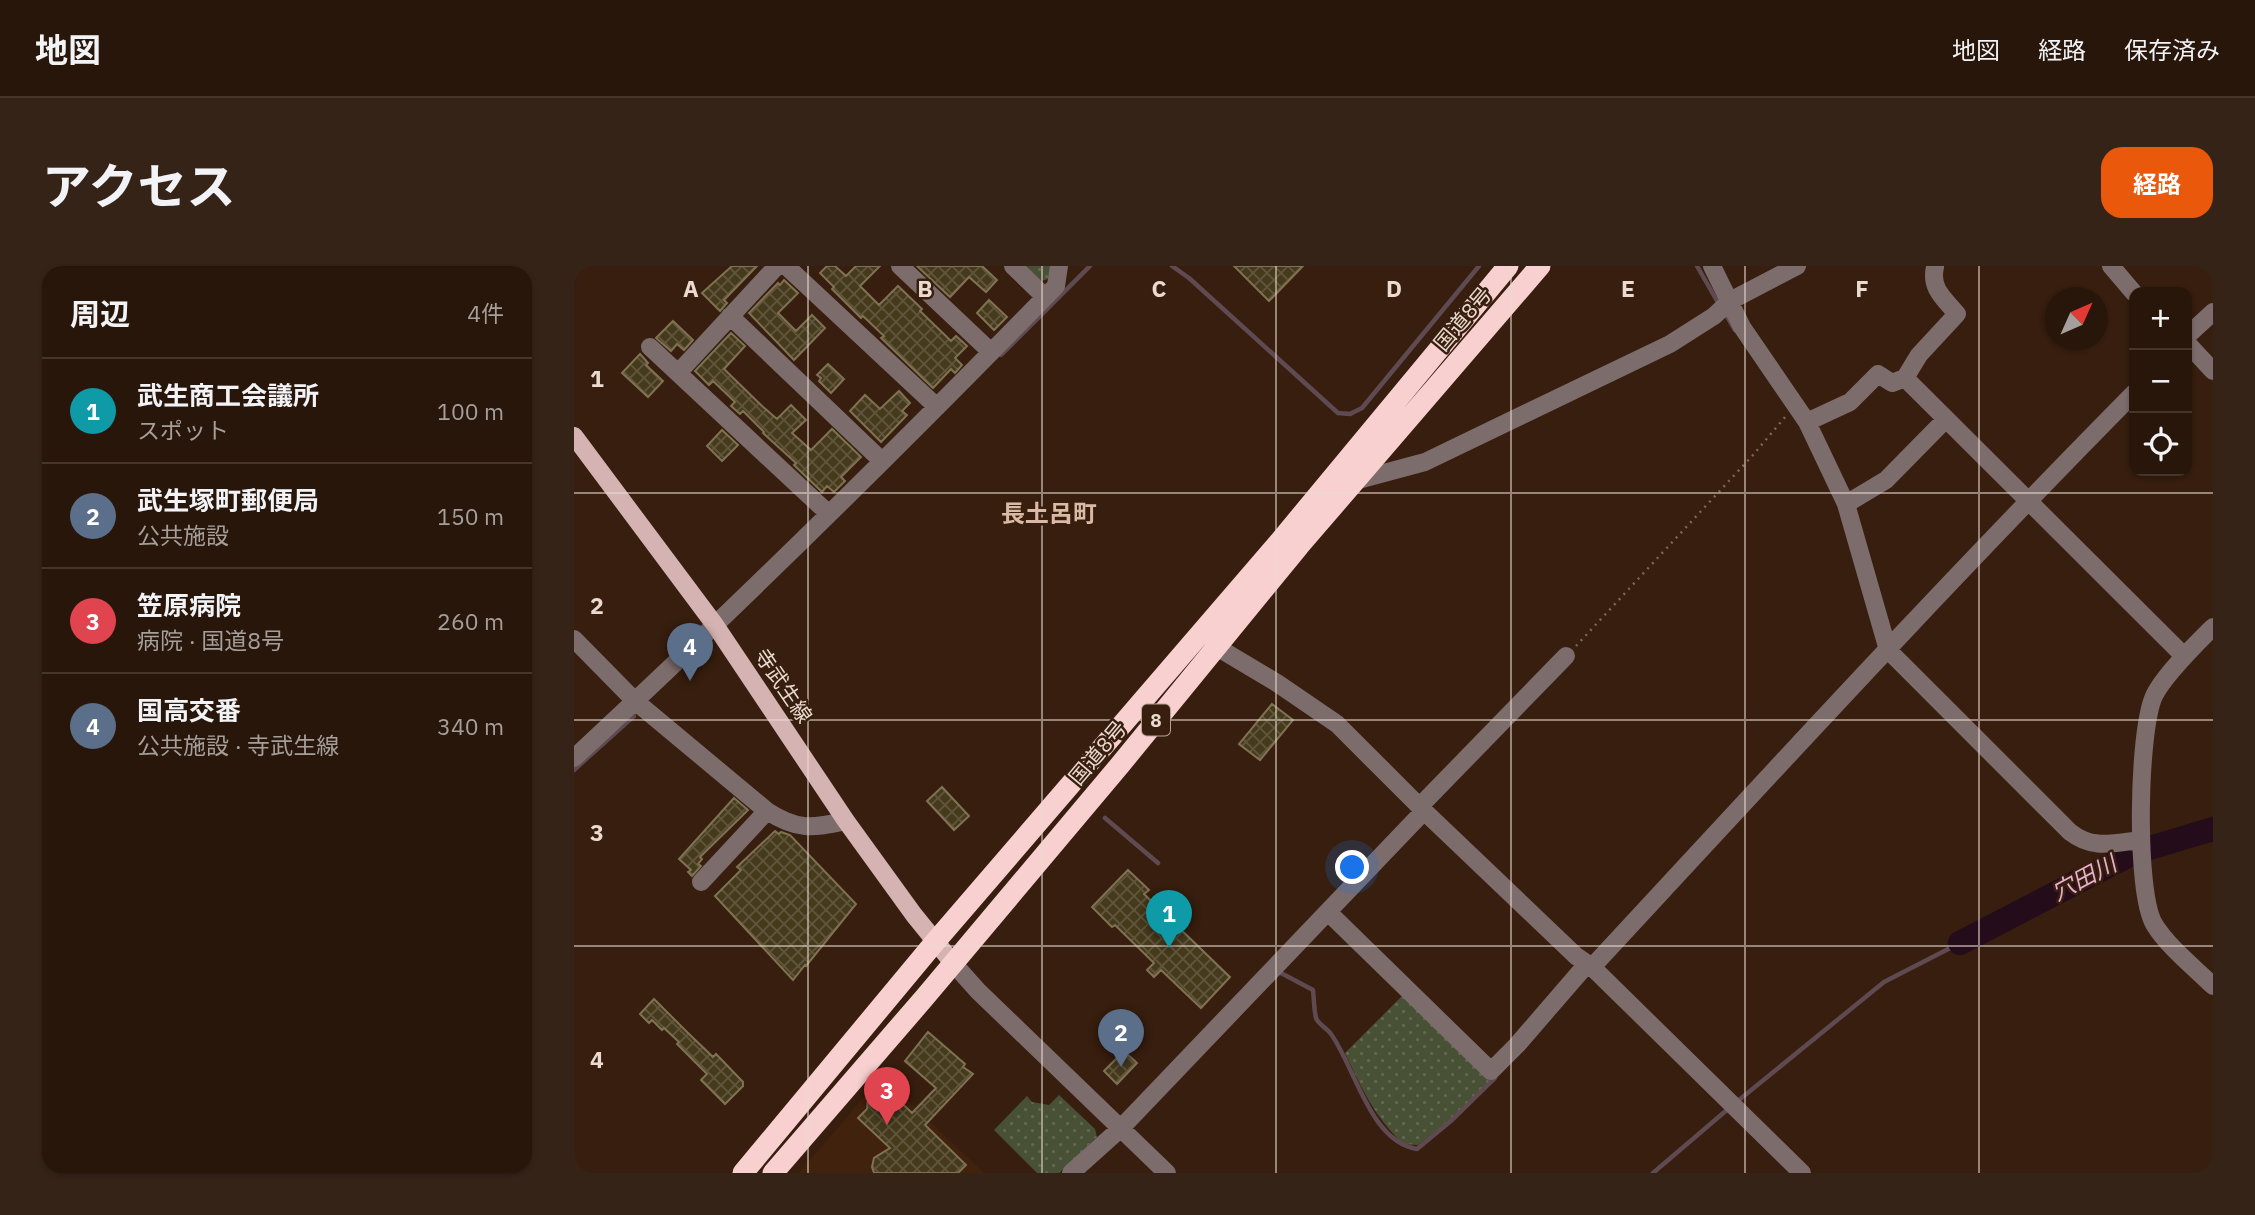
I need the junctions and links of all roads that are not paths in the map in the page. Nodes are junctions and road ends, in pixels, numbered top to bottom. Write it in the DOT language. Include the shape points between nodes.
graph roads {
  1 [pos="777,266"];
  2 [pos="786,266"];
  3 [pos="900,266"];
  4 [pos="1013,266"];
  5 [pos="1059,266"];
  6 [pos="1508,266"];
  7 [pos="1540,266"];
  8 [pos="1712,266"];
  9 [pos="1797,266"];
  10 [pos="1938,266"];
  11 [pos="2111,266"];
  12 [pos="2129,287"];
  13 [pos="1045,297"];
  14 [pos="1730,301"];
  15 [pos="2213,312"];
  16 [pos="730,316"];
  17 [pos="2192,331"];
  18 [pos="650,347"];
  19 [pos="2192,348"];
  20 [pos="991,352"];
  21 [pos="2213,371"];
  22 [pos="678,373"];
  23 [pos="1905,378"];
  24 [pos="2129,398"];
  25 [pos="937,407"];
  26 [pos="1947,419"];
  27 [pos="1807,422"];
  28 [pos="574,436"];
  29 [pos="882,461"];
  30 [pos="1357,480"];
  31 [pos="2027,501"];
  32 [pos="1846,504"];
  33 [pos="829,514"];
  34 [pos="715,625"];
  35 [pos="2213,626"];
  36 [pos="574,639"];
  37 [pos="1215,646"];
  38 [pos="1888,650"];
  39 [pos="1566,656"];
  40 [pos="2184,656"];
  41 [pos="635,701"];
  42 [pos="574,758"];
  43 [pos="1422,809"];
  44 [pos="766,811"];
  45 [pos="846,821"];
  46 [pos="2141,840"];
  47 [pos="701,882"];
  48 [pos="1328,912"];
  49 [pos="935,942"];
  50 [pos="953,963"];
  51 [pos="1589,965"];
  52 [pos="2213,986"];
  53 [pos="1121,1128"];
  54 [pos="743,1173"];
  55 [pos="773,1173"];
  56 [pos="1071,1173"];
  57 [pos="1167,1173"];
  58 [pos="1802,1173"];
  1 -- 16 [label="street"];
  2 -- 25 [label="street"];
  3 -- 20 [label="street"];
  4 -- 13 [label="street"];
  5 -- 13 [label="street" via="1056,286"];
  6 -- 49 [label="highway, 国道8号 / 8" via="1280,541"];
  7 -- 30 [label="highway, 国道8号 / 8"];
  8 -- 14 [label="street"];
  9 -- 14 [label="street"];
  10 -- 23 [label="street" via="1932,279 1957,314 1919,355"];
  11 -- 12 [label="street"];
  13 -- 20 [label="street"];
  14 -- 27 [label="street" via="1742,327"];
  14 -- 30 [label="street" via="1670,344 1471,440 1425,462"];
  15 -- 17 [label="street"];
  16 -- 22 [label="street"];
  16 -- 29 [label="street"];
  18 -- 22 [label="street"];
  19 -- 21 [label="street"];
  20 -- 25 [label="street"];
  22 -- 33 [label="street"];
  23 -- 26 [label="street"];
  23 -- 27 [label="street" via="1892,383 1878,374 1850,402"];
  24 -- 31 [label="street"];
  25 -- 29 [label="street"];
  26 -- 31 [label="street"];
  26 -- 32 [label="street" via="1886,480"];
  27 -- 32 [label="street"];
  28 -- 34 [label="main road, 寺武生線"];
  29 -- 33 [label="street"];
  30 -- 37 [label="highway, 国道8号 / 8"];
  31 -- 38 [label="street"];
  31 -- 40 [label="street"];
  32 -- 38 [label="street"];
  33 -- 34 [label="street"];
  34 -- 41 [label="street"];
  34 -- 45 [label="main road, 寺武生線"];
  35 -- 40 [label="street"];
  36 -- 41 [label="street"];
  37 -- 43 [label="street" via="1337,724"];
  37 -- 50 [label="highway, 国道8号 / 8"];
  38 -- 46 [label="street" via="2081,841"];
  38 -- 51 [label="street"];
  39 -- 43 [label="street"];
  40 -- 46 [label="street" via="2154,696 2147,724"];
  41 -- 42 [label="street"];
  41 -- 44 [label="street"];
  43 -- 48 [label="street"];
  43 -- 51 [label="street"];
  44 -- 45 [label="street" via="810,828"];
  44 -- 47 [label="street"];
  45 -- 49 [label="main road, 寺武生線"];
  46 -- 52 [label="street" via="2154,923"];
  48 -- 51 [label="street" via="1491,1071"];
  48 -- 53 [label="street"];
  49 -- 50 [label="main road, 寺武生線"];
  49 -- 54 [label="highway, 国道8号 / 8"];
  50 -- 53 [label="street"];
  50 -- 55 [label="highway, 国道8号 / 8"];
  51 -- 58 [label="street"];
  53 -- 56 [label="street"];
  53 -- 57 [label="street"];
}
